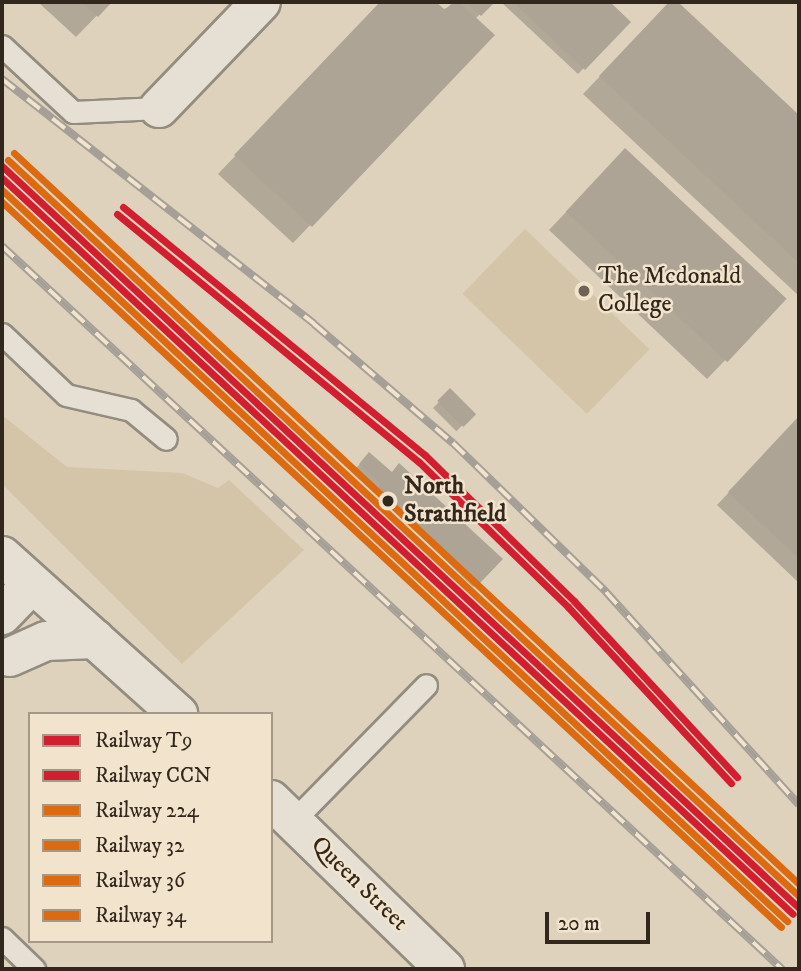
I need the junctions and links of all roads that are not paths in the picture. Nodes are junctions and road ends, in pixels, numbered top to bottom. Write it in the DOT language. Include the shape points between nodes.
graph roads {
  1 [pos="261,2"];
  2 [pos="2,46"];
  3 [pos="159,108"];
  4 [pos="2,334"];
  5 [pos="166,439"];
  6 [pos="2,556"];
  7 [pos="39,589"];
  8 [pos="2,615"];
  9 [pos="95,639"];
  10 [pos="6,661"];
  11 [pos="426,685"];
  12 [pos="176,712"];
  13 [pos="282,810"];
  14 [pos="2,938"];
  15 [pos="34,969"];
  16 [pos="445,969"];
  1 -- 3 [label="main road"];
  2 -- 3 [label="lane" via="73,112"];
  4 -- 5 [label="lane" via="66,395 131,410"];
  6 -- 7 [label="main road"];
  7 -- 8 [label="main road"];
  7 -- 9 [label="main road"];
  7 -- 10 [label="main road"];
  9 -- 10 [label="main road" via="29,645"];
  9 -- 12 [label="main road"];
  11 -- 13 [label="lane"];
  13 -- 16 [label="main road, Queen Street"];
  14 -- 15 [label="lane"];
}
